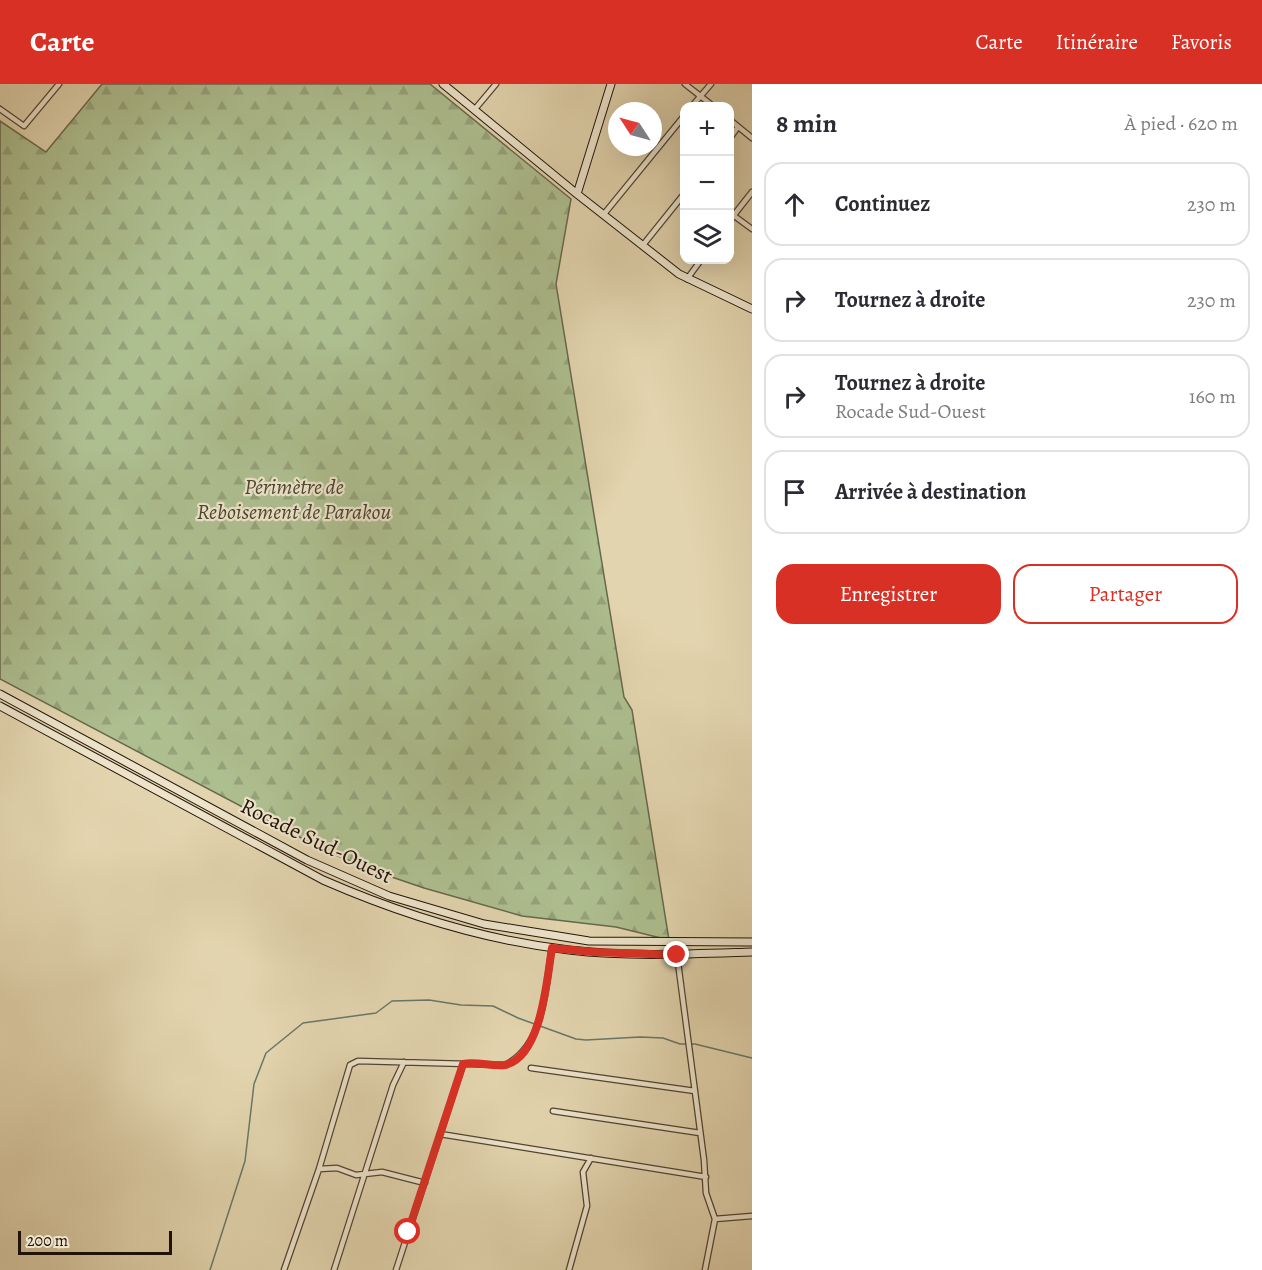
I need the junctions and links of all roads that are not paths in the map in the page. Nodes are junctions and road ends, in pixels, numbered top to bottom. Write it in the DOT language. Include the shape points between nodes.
graph roads {
  1 [pos="58,84"];
  2 [pos="443,84"];
  3 [pos="496,84"];
  4 [pos="610,84"];
  5 [pos="685,84"];
  6 [pos="711,84"];
  7 [pos="701,96"];
  8 [pos="696,102"];
  9 [pos="708,102"];
  10 [pos="0,109"];
  11 [pos="475,109"];
  12 [pos="680,121"];
  13 [pos="734,124"];
  14 [pos="738,127"];
  15 [pos="734,132"];
  16 [pos="752,138"];
  17 [pos="752,192"];
  18 [pos="577,194"];
  19 [pos="680,199"];
  20 [pos="604,214"];
  21 [pos="734,215"];
  22 [pos="752,229"];
  23 [pos="643,245"];
  24 [pos="698,264"];
  25 [pos="687,279"];
  26 [pos="752,309"];
  27 [pos="0,694"];
  28 [pos="0,706"];
  29 [pos="752,942"];
  30 [pos="552,948"];
  31 [pos="752,952"];
  32 [pos="677,955"];
  33 [pos="404,1062"];
  34 [pos="463,1064"];
  35 [pos="531,1068"];
  36 [pos="695,1091"];
  37 [pos="553,1111"];
  38 [pos="700,1133"];
  39 [pos="440,1134"];
  40 [pos="591,1158"];
  41 [pos="320,1169"];
  42 [pos="365,1174"];
  43 [pos="706,1177"];
  44 [pos="424,1183"];
  45 [pos="752,1216"];
  46 [pos="715,1219"];
  47 [pos="284,1270"];
  48 [pos="334,1270"];
  49 [pos="396,1270"];
  50 [pos="568,1270"];
  51 [pos="705,1270"];
  1 -- 10 [label="street" via="24,126"];
  2 -- 11 [label="main road"];
  3 -- 11 [label="street"];
  4 -- 18 [label="main road"];
  5 -- 7 [label="street"];
  6 -- 7 [label="street"];
  7 -- 8 [label="street"];
  7 -- 9 [label="street"];
  11 -- 18 [label="main road"];
  12 -- 20 [label="street"];
  13 -- 14 [label="street"];
  14 -- 15 [label="street"];
  14 -- 16 [label="street"];
  17 -- 21 [label="street"];
  18 -- 20 [label="main road"];
  19 -- 23 [label="street"];
  20 -- 23 [label="main road"];
  21 -- 22 [label="street"];
  23 -- 25 [label="main road"];
  24 -- 25 [label="street"];
  25 -- 26 [label="main road"];
  27 -- 29 [label="main road, Rocade Sud-Ouest" via="307,860 389,896 484,924 589,941"];
  28 -- 30 [label="main road, Rocade Sud-Ouest" via="322,880 421,918 489,937"];
  30 -- 32 [label="main road, Rocade Sud-Ouest"];
  30 -- 34 [label="street" via="540,1018 529,1046 505,1065"];
  31 -- 32 [label="main road, Rocade Sud-Ouest"];
  32 -- 36 [label="street"];
  33 -- 34 [label="street"];
  33 -- 41 [label="street" via="358,1061 350,1065"];
  33 -- 42 [label="street"];
  34 -- 39 [label="street"];
  35 -- 36 [label="street"];
  36 -- 38 [label="street"];
  37 -- 38 [label="street"];
  38 -- 43 [label="street"];
  39 -- 40 [label="street"];
  39 -- 44 [label="street"];
  40 -- 43 [label="street"];
  40 -- 50 [label="street" via="583,1172 587,1206"];
  41 -- 42 [label="street"];
  41 -- 47 [label="street"];
  42 -- 44 [label="street" via="382,1172"];
  42 -- 48 [label="street"];
  43 -- 46 [label="street" via="706,1193"];
  44 -- 49 [label="street"];
  45 -- 46 [label="street"];
  46 -- 51 [label="street"];
}
